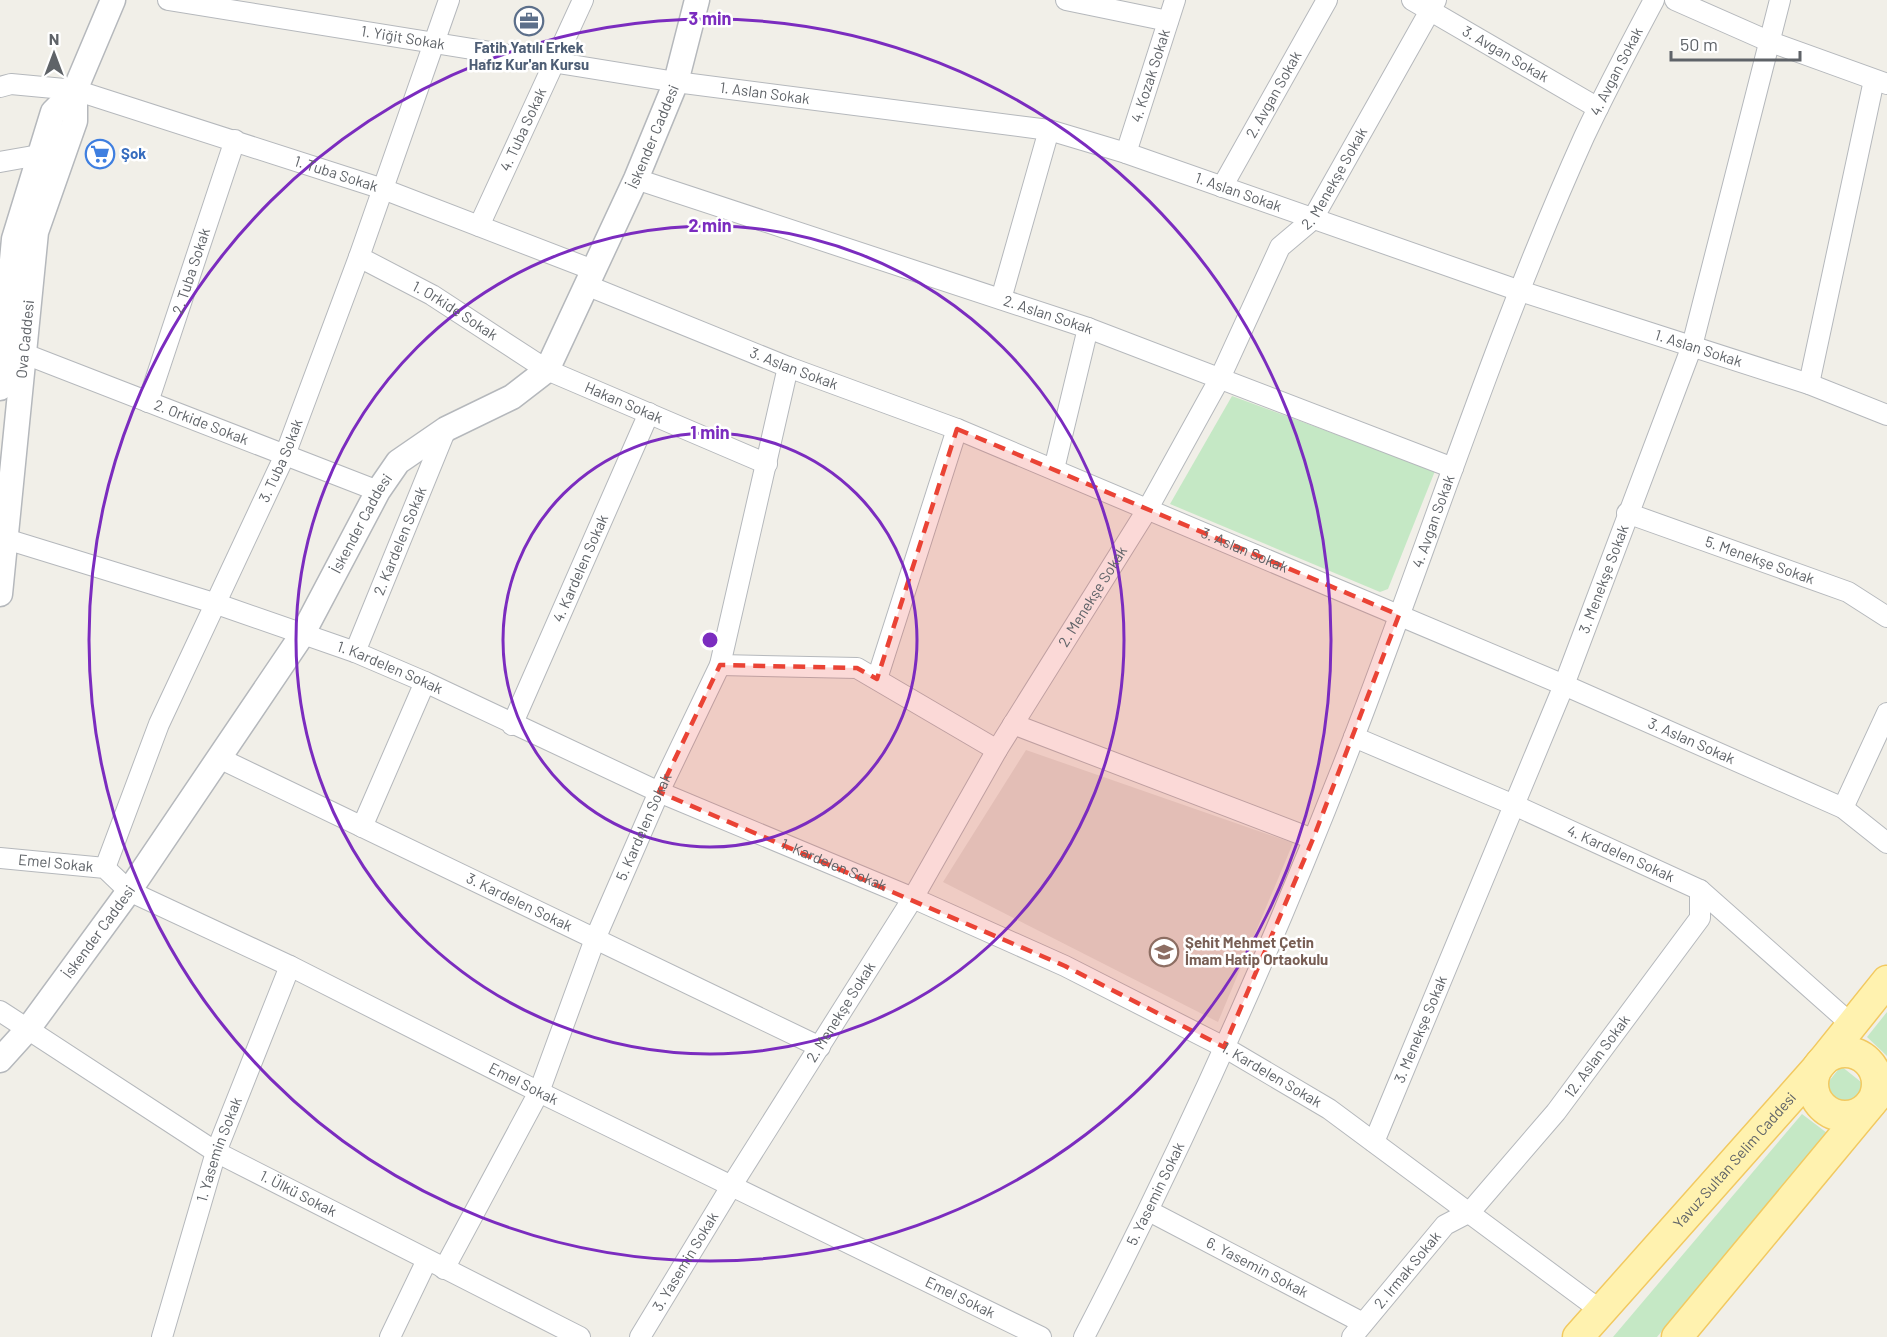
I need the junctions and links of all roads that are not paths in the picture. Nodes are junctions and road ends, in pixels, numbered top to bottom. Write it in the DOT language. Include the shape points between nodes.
graph roads {
  1 [pos="113,0"];
  2 [pos="168,0"];
  3 [pos="448,0"];
  4 [pos="583,0"];
  5 [pos="697,0"];
  6 [pos="1066,0"];
  7 [pos="1175,0"];
  8 [pos="1327,0"];
  9 [pos="1412,0"];
  10 [pos="1654,0"];
  11 [pos="1675,0"];
  12 [pos="1780,0"];
  13 [pos="1433,5"];
  14 [pos="283,9"];
  15 [pos="1168,21"];
  16 [pos="1768,41"];
  17 [pos="434,43"];
  18 [pos="554,63"];
  19 [pos="676,82"];
  20 [pos="1880,82"];
  21 [pos="0,87"];
  22 [pos="75,90"];
  23 [pos="1598,108"];
  24 [pos="1049,130"];
  25 [pos="235,140"];
  26 [pos="1126,153"];
  27 [pos="39,155"];
  28 [pos="0,162"];
  29 [pos="636,179"];
  30 [pos="1222,188"];
  31 [pos="383,189"];
  32 [pos="1312,220"];
  33 [pos="479,226"];
  34 [pos="359,257"];
  35 [pos="589,277"];
  36 [pos="1520,291"];
  37 [pos="1001,299"];
  38 [pos="1088,328"];
  39 [pos="1692,346"];
  40 [pos="25,354"];
  41 [pos="788,367"];
  42 [pos="547,370"];
  43 [pos="1220,378"];
  44 [pos="1809,384"];
  45 [pos="0,388"];
  46 [pos="148,402"];
  47 [pos="649,413"];
  48 [pos="1887,415"];
  49 [pos="446,429"];
  50 [pos="957,429"];
  51 [pos="285,455"];
  52 [pos="767,464"];
  53 [pos="1453,468"];
  54 [pos="1054,469"];
  55 [pos="378,491"];
  56 [pos="1147,510"];
  57 [pos="1627,513"];
  58 [pos="3,538"];
  59 [pos="0,594"];
  60 [pos="217,604"];
  61 [pos="1399,615"];
  62 [pos="1887,617"];
  63 [pos="302,635"];
  64 [pos="356,652"];
  65 [pos="720,664"];
  66 [pos="877,679"];
  67 [pos="425,682"];
  68 [pos="1564,685"];
  69 [pos="1887,713"];
  70 [pos="512,724"];
  71 [pos="1013,724"];
  72 [pos="1354,737"];
  73 [pos="997,750"];
  74 [pos="219,758"];
  75 [pos="659,792"];
  76 [pos="1514,805"];
  77 [pos="1843,808"];
  78 [pos="362,827"];
  79 [pos="1313,839"];
  80 [pos="1887,843"];
  81 [pos="0,858"];
  82 [pos="105,868"];
  83 [pos="1700,890"];
  84 [pos="129,891"];
  85 [pos="913,898"];
  86 [pos="595,939"];
  87 [pos="290,966"];
  88 [pos="1887,981"];
  89 [pos="0,1011"];
  90 [pos="1851,1024"];
  91 [pos="28,1029"];
  92 [pos="820,1047"];
  93 [pos="1224,1047"];
  94 [pos="0,1059"];
  95 [pos="1818,1067"];
  96 [pos="539,1092"];
  97 [pos="1883,1100"];
  98 [pos="1374,1142"];
  99 [pos="216,1152"];
  100 [pos="732,1185"];
  101 [pos="1149,1211"];
  102 [pos="1470,1212"];
  103 [pos="436,1264"];
  104 [pos="1600,1310"];
  105 [pos="1358,1330"];
  106 [pos="162,1337"];
  107 [pos="390,1337"];
  108 [pos="580,1337"];
  109 [pos="640,1337"];
  110 [pos="1041,1337"];
  111 [pos="1084,1337"];
  112 [pos="1578,1337"];
  113 [pos="1677,1337"];
  1 -- 22 [label="street, Ova Caddesi"];
  2 -- 14 [label="street, 1. Yiğit Sokak"];
  3 -- 17 [label="street, 3. Tuba Sokak"];
  4 -- 18 [label="street, 4. Tuba Sokak"];
  5 -- 19 [label="street, İskender Caddesi"];
  6 -- 15 [label="street"];
  7 -- 15 [label="street, 4. Kozak Sokak"];
  8 -- 30 [label="street, 2. Avgan Sokak"];
  9 -- 13 [label="street, 3. Avgan Sokak"];
  10 -- 23 [label="street, 4. Avgan Sokak"];
  11 -- 16 [label="street"];
  12 -- 16 [label="street, 3. Menekşe Sokak"];
  13 -- 23 [label="street, 3. Avgan Sokak"];
  13 -- 32 [label="street, 2. Menekşe Sokak"];
  14 -- 17 [label="street, 1. Yiğit Sokak"];
  15 -- 26 [label="street, 4. Kozak Sokak"];
  16 -- 20 [label="street"];
  16 -- 39 [label="street, 3. Menekşe Sokak"];
  17 -- 18 [label="street, 1. Yiğit Sokak"];
  17 -- 31 [label="street, 3. Tuba Sokak"];
  18 -- 19 [label="street, 1. Yiğit Sokak"];
  18 -- 33 [label="street, 4. Tuba Sokak"];
  19 -- 24 [label="street, 1. Aslan Sokak"];
  19 -- 29 [label="street, İskender Caddesi"];
  20 -- 44 [label="street"];
  21 -- 22 [label="street, 1. Tuba Sokak" via="11,84"];
  22 -- 25 [label="street, 1. Tuba Sokak"];
  22 -- 27 [label="street, Ova Caddesi" via="53,112"];
  22 -- 40 [label="street, Ova Caddesi" via="75,121 36,232"];
  23 -- 36 [label="street, 4. Avgan Sokak"];
  24 -- 26 [label="street, 1. Aslan Sokak"];
  24 -- 37 [label="street"];
  25 -- 31 [label="street, 1. Tuba Sokak"];
  25 -- 46 [label="street, 2. Tuba Sokak"];
  26 -- 30 [label="street, 1. Aslan Sokak"];
  27 -- 28 [label="street"];
  27 -- 45 [label="street, Ova Caddesi" via="14,239"];
  29 -- 35 [label="street, İskender Caddesi"];
  29 -- 37 [label="street, 2. Aslan Sokak"];
  30 -- 32 [label="street, 1. Aslan Sokak"];
  31 -- 33 [label="street, 1. Tuba Sokak"];
  31 -- 34 [label="street, 3. Tuba Sokak"];
  32 -- 36 [label="street, 1. Aslan Sokak"];
  32 -- 43 [label="street, 2. Menekşe Sokak" via="1280,247"];
  33 -- 35 [label="street, 1. Tuba Sokak"];
  34 -- 42 [label="street, 1. Orkide Sokak" via="432,295"];
  34 -- 51 [label="street, 3. Tuba Sokak"];
  35 -- 41 [label="street, 3. Aslan Sokak"];
  35 -- 42 [label="street, İskender Caddesi"];
  36 -- 39 [label="street, 1. Aslan Sokak"];
  36 -- 53 [label="street, 4. Avgan Sokak"];
  37 -- 38 [label="street, 2. Aslan Sokak"];
  38 -- 43 [label="street, 2. Aslan Sokak"];
  38 -- 54 [label="street"];
  39 -- 44 [label="street, 1. Aslan Sokak"];
  39 -- 57 [label="street, 3. Menekşe Sokak"];
  40 -- 46 [label="street, 2. Orkide Sokak"];
  40 -- 58 [label="street, Ova Caddesi"];
  41 -- 50 [label="street, 3. Aslan Sokak"];
  41 -- 52 [label="street, 5. Kardelen Sokak"];
  42 -- 47 [label="street, Hakan Sokak"];
  42 -- 49 [label="street, İskender Caddesi" via="512,397"];
  43 -- 53 [label="street, 2. Aslan Sokak"];
  43 -- 56 [label="street, 2. Menekşe Sokak"];
  44 -- 48 [label="street, 1. Aslan Sokak"];
  46 -- 51 [label="street, 2. Orkide Sokak"];
  47 -- 52 [label="street, Hakan Sokak"];
  47 -- 70 [label="street, 4. Kardelen Sokak"];
  49 -- 55 [label="street, İskender Caddesi" via="398,462"];
  49 -- 64 [label="street, 2. Kardelen Sokak"];
  50 -- 54 [label="street, 3. Aslan Sokak"];
  50 -- 66 [label="street"];
  51 -- 55 [label="street, 2. Orkide Sokak"];
  51 -- 60 [label="street, 3. Tuba Sokak"];
  52 -- 65 [label="street, 5. Kardelen Sokak"];
  53 -- 61 [label="street, 4. Avgan Sokak"];
  54 -- 56 [label="street, 3. Aslan Sokak"];
  55 -- 63 [label="street, İskender Caddesi"];
  56 -- 61 [label="street, 3. Aslan Sokak"];
  56 -- 71 [label="street, 2. Menekşe Sokak"];
  57 -- 62 [label="street, 5. Menekşe Sokak" via="1848,592"];
  57 -- 68 [label="street, 3. Menekşe Sokak"];
  58 -- 59 [label="street, Ova Caddesi"];
  58 -- 60 [label="street, 1. Kardelen Sokak"];
  60 -- 63 [label="street, 1. Kardelen Sokak"];
  60 -- 82 [label="street, 3. Tuba Sokak" via="159,724"];
  61 -- 68 [label="street, 3. Aslan Sokak"];
  61 -- 72 [label="street, 4. Avgan Sokak"];
  63 -- 64 [label="street, 1. Kardelen Sokak"];
  63 -- 74 [label="street, İskender Caddesi"];
  64 -- 67 [label="street, 1. Kardelen Sokak"];
  65 -- 66 [label="street" via="857,668"];
  65 -- 75 [label="street, 5. Kardelen Sokak"];
  66 -- 73 [label="street"];
  67 -- 70 [label="street, 1. Kardelen Sokak"];
  67 -- 78 [label="street"];
  68 -- 76 [label="street, 3. Menekşe Sokak"];
  68 -- 77 [label="street, 3. Aslan Sokak"];
  69 -- 77 [label="street"];
  70 -- 75 [label="street, 1. Kardelen Sokak"];
  71 -- 73 [label="street, 2. Menekşe Sokak"];
  71 -- 79 [label="street"];
  72 -- 76 [label="street, 4. Kardelen Sokak"];
  72 -- 79 [label="street, 4. Avgan Sokak"];
  73 -- 85 [label="street, 2. Menekşe Sokak"];
  74 -- 78 [label="street, 3. Kardelen Sokak"];
  74 -- 84 [label="street, İskender Caddesi"];
  75 -- 85 [label="street, 1. Kardelen Sokak"];
  75 -- 86 [label="street, 5. Kardelen Sokak"];
  76 -- 83 [label="street, 4. Kardelen Sokak"];
  76 -- 98 [label="street, 3. Menekşe Sokak"];
  77 -- 80 [label="street, 3. Aslan Sokak"];
  78 -- 86 [label="street, 3. Kardelen Sokak"];
  79 -- 93 [label="street, 4. Avgan Sokak"];
  81 -- 82 [label="street, Emel Sokak"];
  82 -- 84 [label="street, Emel Sokak"];
  83 -- 90 [label="street, 4. Kardelen Sokak"];
  83 -- 102 [label="street, 12. Aslan Sokak" via="1700,918 1556,1112"];
  84 -- 87 [label="street, Emel Sokak"];
  84 -- 91 [label="street, İskender Caddesi"];
  85 -- 92 [label="street, 2. Menekşe Sokak"];
  85 -- 93 [label="street, 1. Kardelen Sokak" via="1065,966"];
  86 -- 92 [label="street, 3. Kardelen Sokak"];
  86 -- 96 [label="street, 5. Kardelen Sokak"];
  87 -- 96 [label="street, Emel Sokak"];
  87 -- 99 [label="street, 1. Yasemin Sokak"];
  88 -- 90 [label="main road, Yavuz Sultan Selim Caddesi"];
  89 -- 91 [label="street, 1. Ülkü Sokak"];
  90 -- 95 [label="main road, Yavuz Sultan Selim Caddesi"];
  91 -- 94 [label="street, İskender Caddesi"];
  91 -- 99 [label="street, 1. Ülkü Sokak"];
  92 -- 100 [label="street, 2. Menekşe Sokak"];
  93 -- 98 [label="street, 1. Kardelen Sokak" via="1329,1109"];
  93 -- 101 [label="street, 5. Yasemin Sokak"];
  95 -- 97 [label="main road" via="1824,1059 1843,1052 1863,1058 1875,1073"];
  95 -- 97 [label="main road" via="1814,1095 1827,1111 1855,1115"];
  95 -- 104 [label="main road, Yavuz Sultan Selim Caddesi"];
  96 -- 100 [label="street, Emel Sokak"];
  96 -- 103 [label="street, 5. Kardelen Sokak"];
  97 -- 113 [label="main road"];
  98 -- 102 [label="street, 1. Kardelen Sokak"];
  99 -- 103 [label="street, 1. Ülkü Sokak"];
  99 -- 106 [label="street, 1. Yasemin Sokak"];
  100 -- 109 [label="street, 3. Yasemin Sokak"];
  100 -- 110 [label="street, Emel Sokak"];
  101 -- 105 [label="street, 6. Yasemin Sokak"];
  101 -- 111 [label="street, 5. Yasemin Sokak"];
  102 -- 104 [label="street, 1. Kardelen Sokak"];
  102 -- 105 [label="street, 2. Irmak Sokak" via="1445,1224"];
  103 -- 107 [label="street, 5. Kardelen Sokak"];
  103 -- 108 [label="street, 1. Ülkü Sokak"];
  104 -- 112 [label="main road, Yavuz Sultan Selim Caddesi"];
}
